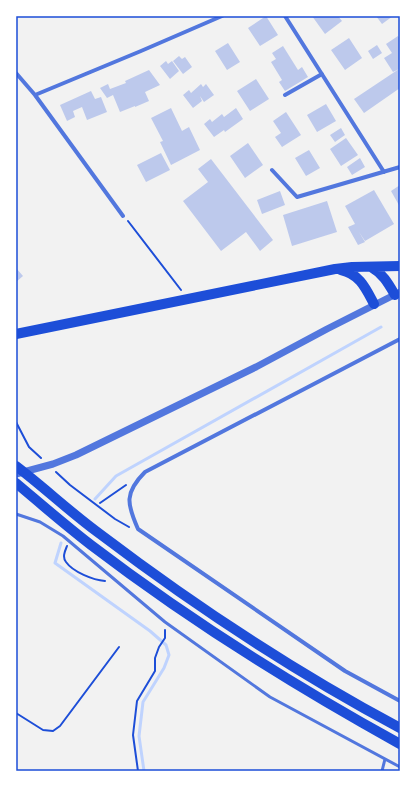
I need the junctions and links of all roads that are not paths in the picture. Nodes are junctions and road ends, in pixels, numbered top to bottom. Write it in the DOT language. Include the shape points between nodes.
graph roads {
  1 [pos="222,16"];
  2 [pos="285,16"];
  3 [pos="16,73"];
  4 [pos="322,74"];
  5 [pos="35,95"];
  6 [pos="285,95"];
  7 [pos="400,167"];
  8 [pos="272,170"];
  9 [pos="384,172"];
  10 [pos="124,216"];
  11 [pos="400,266"];
  12 [pos="371,267"];
  13 [pos="335,269"];
  14 [pos="397,294"];
  15 [pos="374,304"];
  16 [pos="16,334"];
  17 [pos="400,339"];
  18 [pos="16,466"];
  19 [pos="16,474"];
  20 [pos="16,483"];
  21 [pos="16,514"];
  22 [pos="400,701"];
  23 [pos="400,728"];
  24 [pos="400,744"];
  25 [pos="385,759"];
  26 [pos="400,767"];
  27 [pos="382,771"];
  1 -- 5 [label="street"];
  2 -- 4 [label="street"];
  3 -- 5 [label="street"];
  4 -- 6 [label="street"];
  4 -- 9 [label="street"];
  5 -- 10 [label="street"];
  7 -- 9 [label="street"];
  8 -- 9 [label="street" via="297,197"];
  11 -- 12 [label="highway"];
  12 -- 13 [label="highway"];
  12 -- 14 [label="highway" via="384,276"];
  13 -- 15 [label="highway" via="357,276"];
  13 -- 16 [label="highway"];
  14 -- 15 [label="street"];
  15 -- 19 [label="street" via="256,367 76,454 53,464"];
  17 -- 22 [label="street" via="145,472 134,485 129,498 129,510 138,529 345,671"];
  18 -- 23 [label="highway" via="100,534 231,626 339,694"];
  20 -- 24 [label="highway" via="90,544 178,607 280,674"];
  21 -- 25 [label="lane" via="40,522 63,536 165,622 270,696"];
  25 -- 26 [label="lane"];
  25 -- 27 [label="lane"];
}
